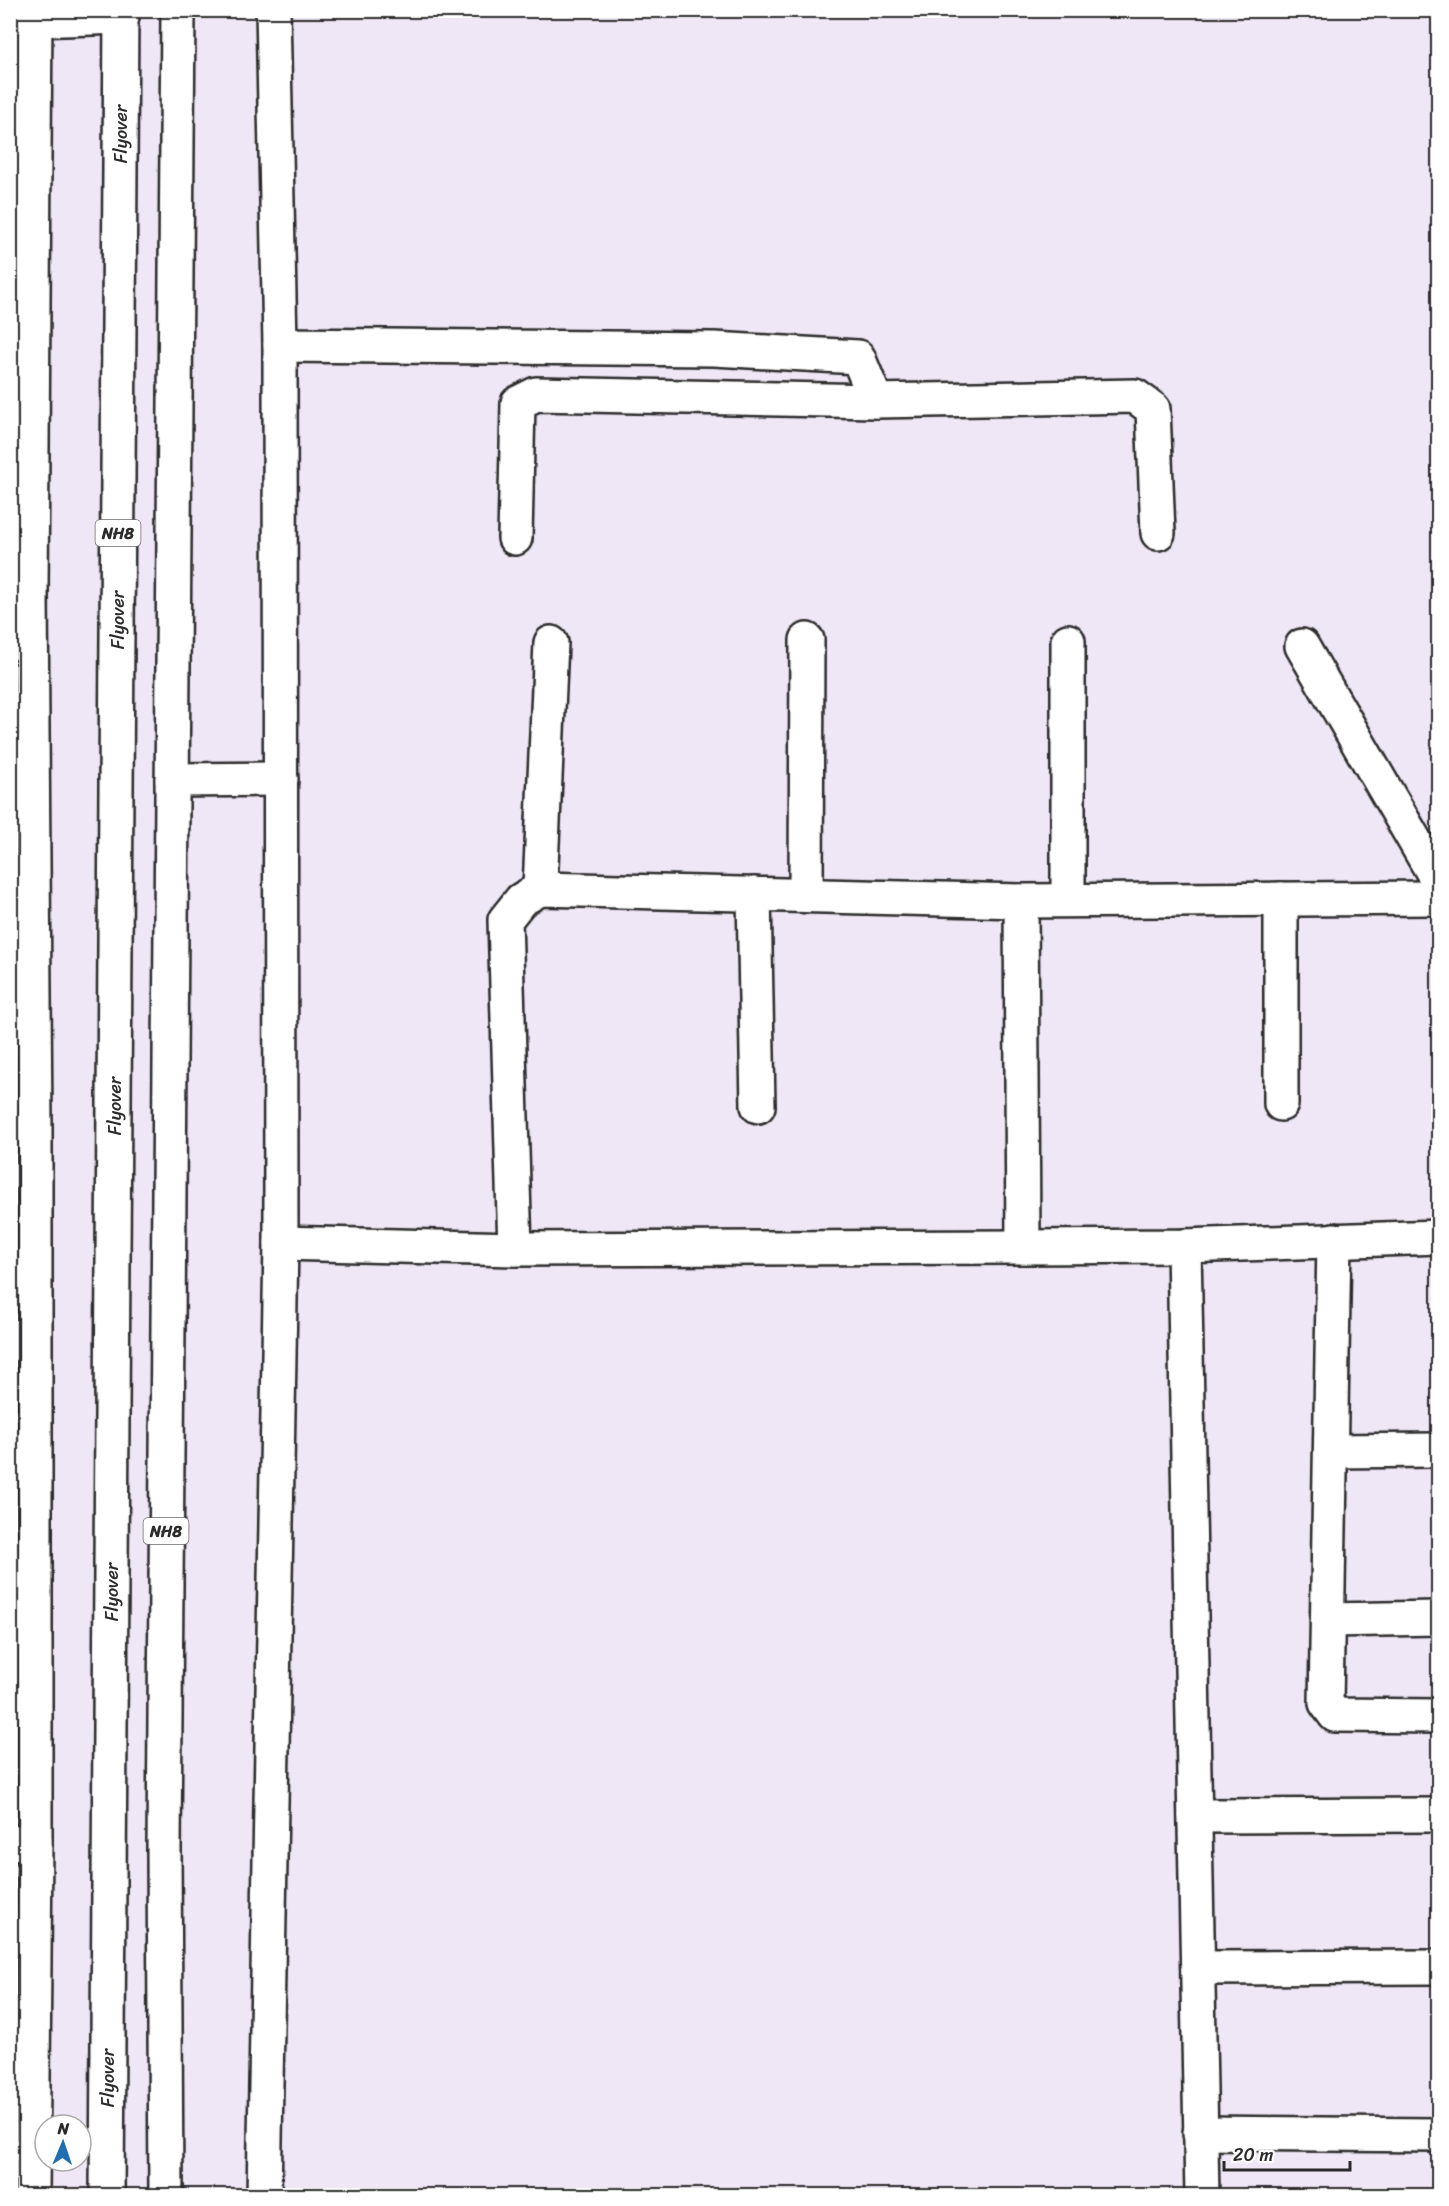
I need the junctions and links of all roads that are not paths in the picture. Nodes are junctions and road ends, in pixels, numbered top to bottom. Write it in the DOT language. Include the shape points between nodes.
graph roads {
  1 [pos="178,10"];
  2 [pos="273,10"];
  3 [pos="122,14"];
  4 [pos="35,15"];
  5 [pos="280,345"];
  6 [pos="636,349"];
  7 [pos="638,396"];
  8 [pos="876,401"];
  9 [pos="1158,533"];
  10 [pos="515,538"];
  11 [pos="807,640"];
  12 [pos="1068,641"];
  13 [pos="551,643"];
  14 [pos="1302,646"];
  15 [pos="281,779"];
  16 [pos="172,780"];
  17 [pos="1438,881"];
  18 [pos="540,890"];
  19 [pos="754,894"];
  20 [pos="806,895"];
  21 [pos="1438,898"];
  22 [pos="1281,899"];
  23 [pos="1068,900"];
  24 [pos="1021,901"];
  25 [pos="1281,1104"];
  26 [pos="758,1106"];
  27 [pos="1438,1237"];
  28 [pos="1334,1240"];
  29 [pos="281,1243"];
  30 [pos="1184,1246"];
  31 [pos="1023,1247"];
  32 [pos="515,1249"];
  33 [pos="1438,1450"];
  34 [pos="1331,1451"];
  35 [pos="1438,1618"];
  36 [pos="1328,1620"];
  37 [pos="1438,1716"];
  38 [pos="1438,1815"];
  39 [pos="1195,1816"];
  40 [pos="23,1842"];
  41 [pos="1438,1967"];
  42 [pos="1198,1968"];
  43 [pos="1200,2133"];
  44 [pos="1438,2135"];
  45 [pos="32,2196"];
  46 [pos="107,2196"];
  47 [pos="166,2196"];
  48 [pos="264,2196"];
  49 [pos="1202,2196"];
  1 -- 16 [label="street, NH8"];
  2 -- 5 [label="street"];
  3 -- 4 [label="street"];
  3 -- 46 [label="street, Flyover / NH8"];
  4 -- 40 [label="street" via="31,594 35,1118"];
  5 -- 6 [label="street"];
  5 -- 15 [label="street"];
  6 -- 7 [label="street"];
  6 -- 8 [label="street" via="858,357"];
  7 -- 8 [label="street"];
  7 -- 10 [label="street" via="536,394 518,402"];
  8 -- 9 [label="street" via="1135,396 1153,409"];
  11 -- 20 [label="street"];
  12 -- 23 [label="street"];
  13 -- 18 [label="street"];
  14 -- 17 [label="street"];
  15 -- 16 [label="street"];
  15 -- 29 [label="street"];
  16 -- 47 [label="street, NH8" via="164,1837"];
  18 -- 19 [label="street"];
  18 -- 32 [label="street" via="521,900 506,920"];
  19 -- 20 [label="street"];
  19 -- 26 [label="street"];
  20 -- 24 [label="street"];
  21 -- 22 [label="street"];
  22 -- 23 [label="street"];
  22 -- 25 [label="street"];
  23 -- 24 [label="street"];
  24 -- 31 [label="street"];
  27 -- 28 [label="street"];
  28 -- 30 [label="street"];
  28 -- 34 [label="street"];
  29 -- 32 [label="street"];
  29 -- 48 [label="street"];
  30 -- 31 [label="street"];
  30 -- 39 [label="street"];
  31 -- 32 [label="street"];
  33 -- 34 [label="street"];
  34 -- 36 [label="street"];
  35 -- 36 [label="street"];
  36 -- 37 [label="street" via="1326,1703 1335,1715"];
  38 -- 39 [label="street"];
  39 -- 42 [label="street"];
  40 -- 45 [label="street"];
  41 -- 42 [label="street"];
  42 -- 43 [label="street"];
  43 -- 44 [label="street"];
  43 -- 49 [label="street"];
}
